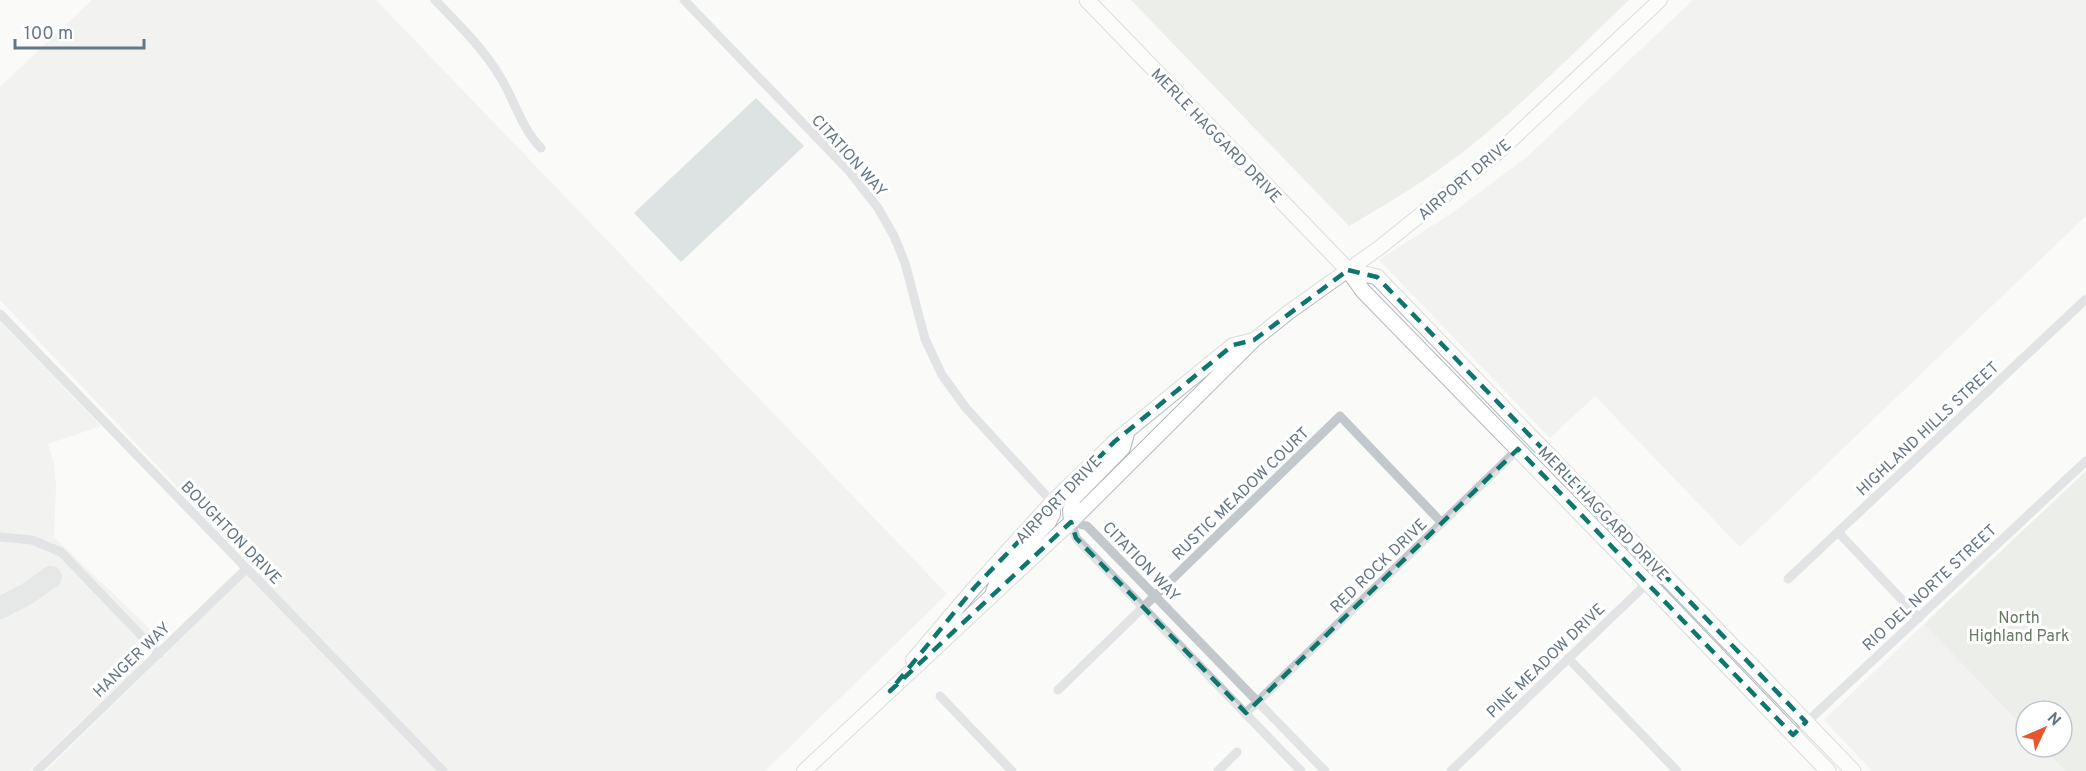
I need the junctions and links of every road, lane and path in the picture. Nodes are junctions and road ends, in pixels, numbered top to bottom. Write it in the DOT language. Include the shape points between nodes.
graph roads {
  1 [pos="435,0"];
  2 [pos="684,0"];
  3 [pos="1087,0"];
  4 [pos="1660,0"];
  5 [pos="541,148"];
  6 [pos="1348,270"];
  7 [pos="2086,299"];
  8 [pos="0,314"];
  9 [pos="1254,340"];
  10 [pos="1128,430"];
  11 [pos="1518,449"];
  12 [pos="2086,461"];
  13 [pos="1052,502"];
  14 [pos="1071,522"];
  15 [pos="1442,523"];
  16 [pos="1838,532"];
  17 [pos="0,537"];
  18 [pos="246,569"];
  19 [pos="1660,571"];
  20 [pos="1788,579"];
  21 [pos="1648,583"];
  22 [pos="990,597"];
  23 [pos="1156,597"];
  24 [pos="1144,608"];
  25 [pos="1919,618"];
  26 [pos="159,654"];
  27 [pos="1568,658"];
  28 [pos="1058,690"];
  29 [pos="890,691"];
  30 [pos="940,696"];
  31 [pos="1258,702"];
  32 [pos="1246,713"];
  33 [pos="1806,722"];
  34 [pos="1793,735"];
  35 [pos="1237,752"];
  36 [pos="37,771"];
  37 [pos="443,771"];
  38 [pos="804,771"];
  39 [pos="1012,771"];
  40 [pos="1218,771"];
  41 [pos="1302,771"];
  42 [pos="1325,771"];
  43 [pos="1451,771"];
  44 [pos="1677,771"];
  45 [pos="1828,771"];
  46 [pos="1852,771"];
  1 -- 5 [label="street" via="491,62 527,132"];
  2 -- 13 [label="street, CITATION WAY" via="869,195 900,249 921,326 942,375 966,408"];
  3 -- 6 [label="main road, MERLE HAGGARD DRIVE"];
  4 -- 6 [label="main road, AIRPORT DRIVE" via="1505,146"];
  6 -- 9 [label="main road, AIRPORT DRIVE"];
  6 -- 11 [label="main road, MERLE HAGGARD DRIVE" via="1363,291"];
  6 -- 19 [label="main road, MERLE HAGGARD DRIVE" via="1377,277"];
  7 -- 16 [label="street, HIGHLAND HILLS STREET"];
  8 -- 18 [label="street, BOUGHTON DRIVE"];
  9 -- 10 [label="main road, AIRPORT DRIVE" via="1233,345"];
  9 -- 14 [label="main road, AIRPORT DRIVE"];
  10 -- 13 [label="main road, AIRPORT DRIVE"];
  10 -- 14 [label="main road" via="1123,448 1074,498"];
  11 -- 15 [label="street, RED ROCK DRIVE"];
  11 -- 21 [label="main road, MERLE HAGGARD DRIVE"];
  12 -- 25 [label="street, RIO DEL NORTE STREET"];
  13 -- 22 [label="main road" via="1049,522 1002,570"];
  13 -- 29 [label="main road, AIRPORT DRIVE" via="927,642"];
  14 -- 22 [label="main road, AIRPORT DRIVE"];
  14 -- 23 [label="street, CITATION WAY" via="1087,526"];
  14 -- 24 [label="street, CITATION WAY" via="1076,538"];
  15 -- 23 [label="street, RUSTIC MEADOW COURT" via="1340,416"];
  15 -- 31 [label="street, RED ROCK DRIVE"];
  16 -- 20 [label="street, HIGHLAND HILLS STREET"];
  16 -- 25 [label="street"];
  17 -- 26 [label="street" via="32,540 61,552"];
  18 -- 26 [label="street, HANGER WAY"];
  18 -- 37 [label="street, BOUGHTON DRIVE"];
  19 -- 21 [label="street, PINE MEADOW DRIVE"];
  19 -- 33 [label="main road, MERLE HAGGARD DRIVE"];
  21 -- 27 [label="street, PINE MEADOW DRIVE"];
  21 -- 34 [label="main road, MERLE HAGGARD DRIVE"];
  22 -- 29 [label="main road, AIRPORT DRIVE"];
  23 -- 24 [label="street, RUSTIC MEADOW COURT"];
  23 -- 31 [label="street, CITATION WAY"];
  24 -- 28 [label="street, RUSTIC MEADOW COURT"];
  24 -- 32 [label="street, CITATION WAY"];
  25 -- 33 [label="street, RIO DEL NORTE STREET"];
  26 -- 36 [label="street, HANGER WAY"];
  27 -- 43 [label="street, PINE MEADOW DRIVE"];
  27 -- 44 [label="street"];
  29 -- 38 [label="main road, AIRPORT DRIVE"];
  30 -- 39 [label="street"];
  31 -- 32 [label="street, RED ROCK DRIVE"];
  31 -- 42 [label="street, CITATION WAY"];
  32 -- 41 [label="street, CITATION WAY"];
  33 -- 34 [label="street, RIO DEL NORTE STREET"];
  33 -- 46 [label="main road, MERLE HAGGARD DRIVE"];
  34 -- 45 [label="main road, MERLE HAGGARD DRIVE"];
  35 -- 40 [label="street"];
}
